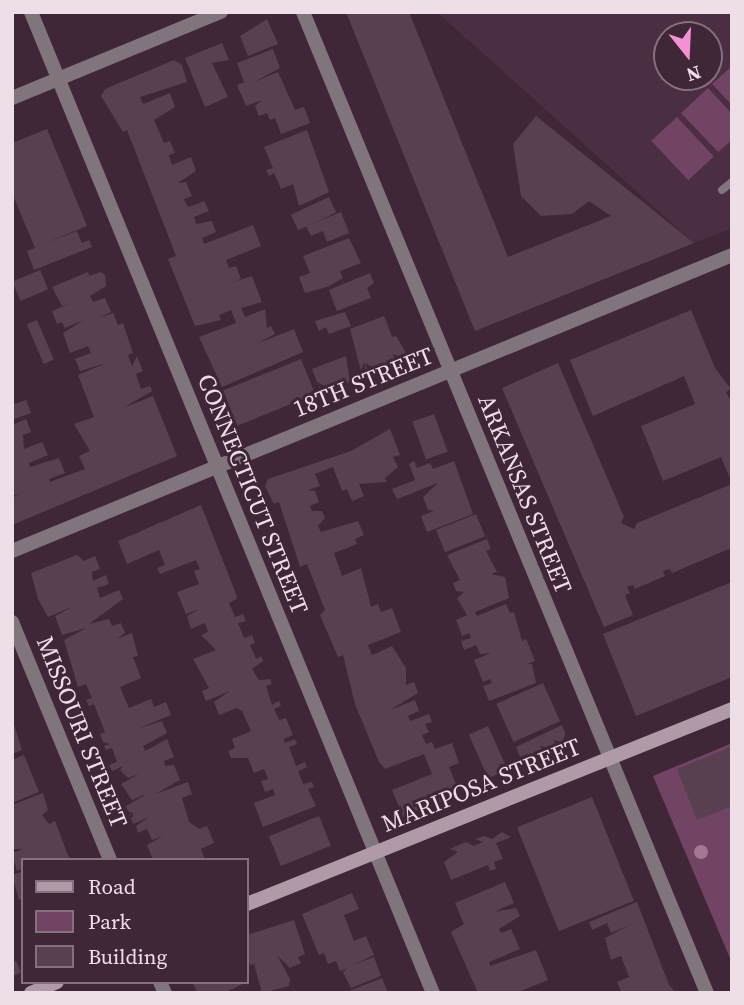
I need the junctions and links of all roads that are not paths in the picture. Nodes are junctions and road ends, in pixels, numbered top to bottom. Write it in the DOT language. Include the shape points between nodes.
graph roads {
  1 [pos="31,12"];
  2 [pos="221,12"];
  3 [pos="303,12"];
  4 [pos="58,79"];
  5 [pos="12,98"];
  6 [pos="732,182"];
  7 [pos="722,190"];
  8 [pos="732,255"];
  9 [pos="450,371"];
  10 [pos="218,466"];
  11 [pos="12,551"];
  12 [pos="12,622"];
  13 [pos="732,709"];
  14 [pos="608,758"];
  15 [pos="375,851"];
  16 [pos="109,858"];
  17 [pos="248,904"];
  18 [pos="52,984"];
  19 [pos="31,993"];
  20 [pos="433,993"];
  21 [pos="707,993"];
  1 -- 4 [label="street, CONNECTICUT STREET"];
  2 -- 4 [label="street"];
  3 -- 9 [label="street, ARKANSAS STREET"];
  4 -- 5 [label="street"];
  4 -- 10 [label="street, CONNECTICUT STREET"];
  6 -- 7 [label="lane"];
  8 -- 9 [label="street, 18TH STREET"];
  9 -- 10 [label="street, 18TH STREET"];
  9 -- 14 [label="street, ARKANSAS STREET"];
  10 -- 11 [label="street, 18TH STREET"];
  10 -- 15 [label="street, CONNECTICUT STREET"];
  12 -- 16 [label="street, MISSOURI STREET"];
  13 -- 14 [label="street, MARIPOSA STREET"];
  14 -- 15 [label="street, MARIPOSA STREET"];
  14 -- 21 [label="street, ARKANSAS STREET"];
  15 -- 17 [label="street, MARIPOSA STREET"];
  15 -- 20 [label="street, CONNECTICUT STREET"];
  18 -- 19 [label="street"];
}
